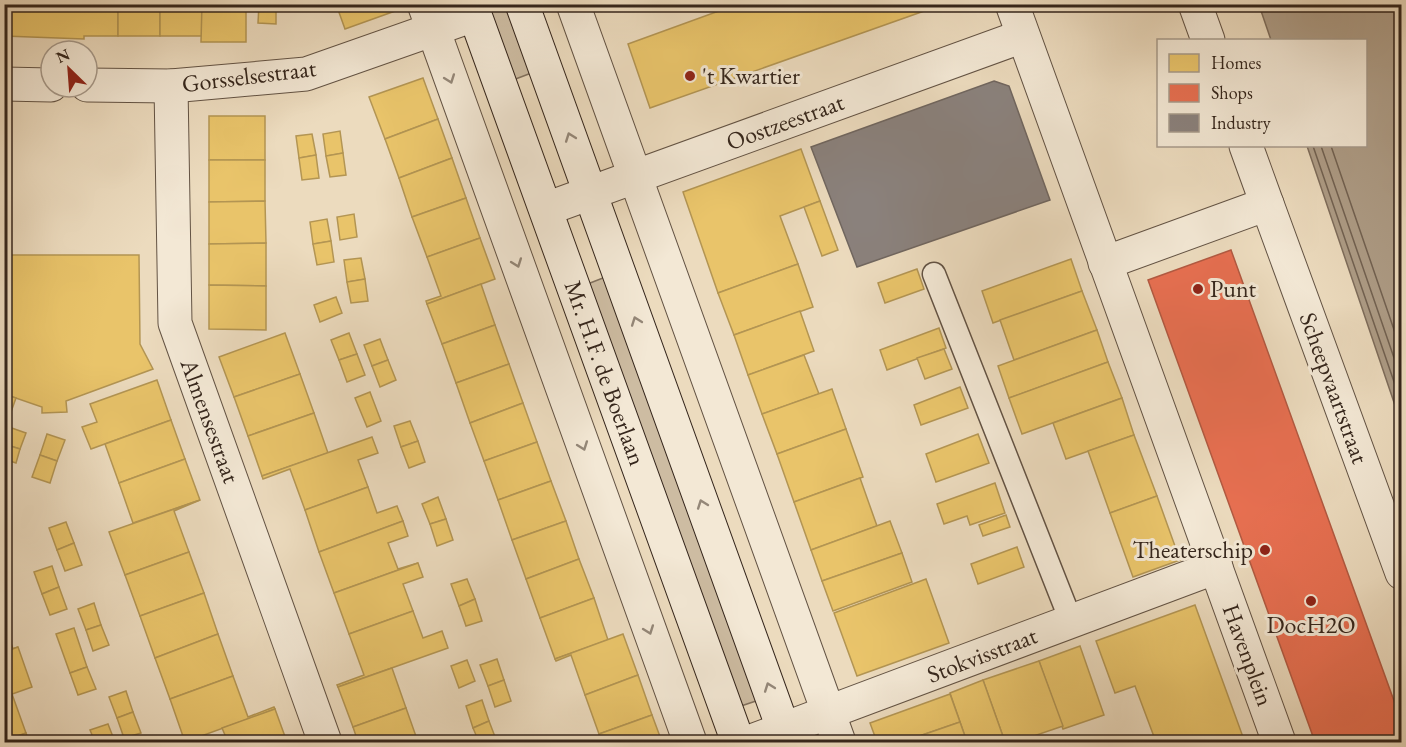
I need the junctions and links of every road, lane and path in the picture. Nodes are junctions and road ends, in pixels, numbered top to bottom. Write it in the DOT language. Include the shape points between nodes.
graph roads {
  1 [pos="522,4"];
  2 [pos="573,4"];
  3 [pos="1012,4"];
  4 [pos="1195,4"];
  5 [pos="472,10"];
  6 [pos="428,17"];
  7 [pos="1023,36"];
  8 [pos="1208,39"];
  9 [pos="4,84"];
  10 [pos="39,85"];
  11 [pos="99,85"];
  12 [pos="171,86"];
  13 [pos="1246,147"];
  14 [pos="636,176"];
  15 [pos="590,193"];
  16 [pos="1267,204"];
  17 [pos="546,209"];
  18 [pos="1106,263"];
  19 [pos="934,274"];
  20 [pos="1216,567"];
  21 [pos="1401,573"];
  22 [pos="1071,621"];
  23 [pos="834,728"];
  24 [pos="786,736"];
  25 [pos="325,742"];
  26 [pos="690,742"];
  27 [pos="738,742"];
  28 [pos="749,742"];
  29 [pos="1279,742"];
  15 -- 1 [label="street, Mr. H.F. de Boerlaan, one-way"];
  2 -- 14 [label="street"];
  3 -- 7 [label="street"];
  4 -- 8 [label="street"];
  5 -- 6 [label="street, Gorsselsestraat"];
  5 -- 17 [label="street, Mr. H.F. de Boerlaan"];
  6 -- 12 [label="street, Gorsselsestraat" via="306,74"];
  6 -- 26 [label="street, Mr. H.F. de Boerlaan, one-way"];
  7 -- 14 [label="street, Oostzeestraat"];
  7 -- 18 [label="street"];
  9 -- 10 [label="street"];
  11 -- 12 [label="street, Gorsselsestraat"];
  12 -- 25 [label="street, Almensestraat" via="175,323"];
  13 -- 16 [label="street, Scheepvaartstraat"];
  14 -- 15 [label="street, Oostzeestraat"];
  14 -- 23 [label="street"];
  15 -- 17 [label="street, Oostzeestraat"];
  24 -- 15 [label="street, Mr. H.F. de Boerlaan, one-way"];
  16 -- 18 [label="street"];
  16 -- 21 [label="street, Scheepvaartstraat"];
  17 -- 27 [label="street, Mr. H.F. de Boerlaan"];
  18 -- 20 [label="street"];
  19 -- 22 [label="lane"];
  20 -- 22 [label="street, Stokvisstraat"];
  20 -- 29 [label="street, Havenplein"];
  22 -- 23 [label="street, Stokvisstraat"];
  23 -- 24 [label="street, Stokvisstraat"];
  24 -- 28 [label="street, Stokvisstraat"];
}
